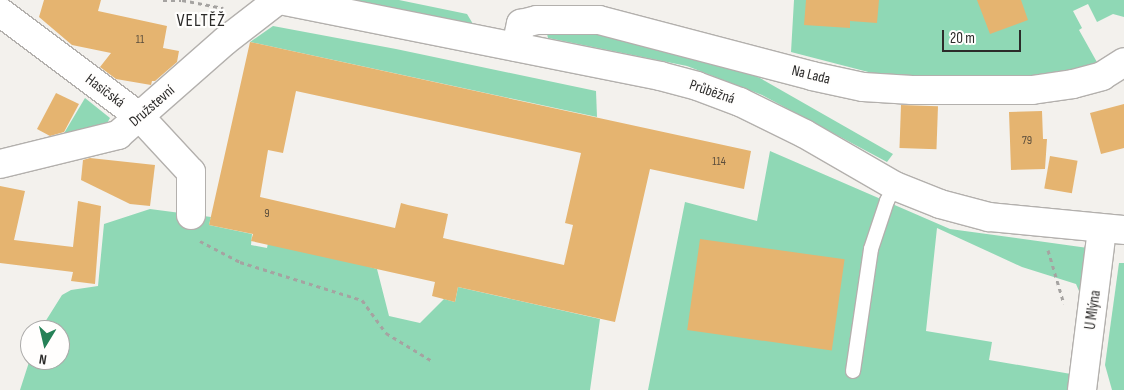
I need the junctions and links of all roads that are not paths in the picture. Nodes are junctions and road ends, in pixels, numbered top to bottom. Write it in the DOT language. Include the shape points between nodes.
graph roads {
  1 [pos="279,0"];
  2 [pos="0,12"];
  3 [pos="516,47"];
  4 [pos="1124,62"];
  5 [pos="140,117"];
  6 [pos="0,164"];
  7 [pos="895,186"];
  8 [pos="191,215"];
  9 [pos="1113,230"];
  10 [pos="853,371"];
  11 [pos="1082,390"];
  1 -- 3 [label="street, Průběžná"];
  1 -- 5 [label="street, Družstevní" via="225,42"];
  2 -- 5 [label="street, Hasičská"];
  3 -- 4 [label="street, Na Lada" via="521,24 537,20 599,20 812,76 863,87 912,90 1032,90 1102,76"];
  3 -- 7 [label="street, Průběžná" via="660,76 732,98 805,134"];
  5 -- 6 [label="street, Družstevní" via="118,135"];
  5 -- 8 [label="street, Hasičská" via="191,172"];
  7 -- 9 [label="street, Průběžná" via="940,204 989,217"];
  7 -- 10 [label="lane" via="871,248"];
  9 -- 11 [label="street, U Mlýna"];
}
